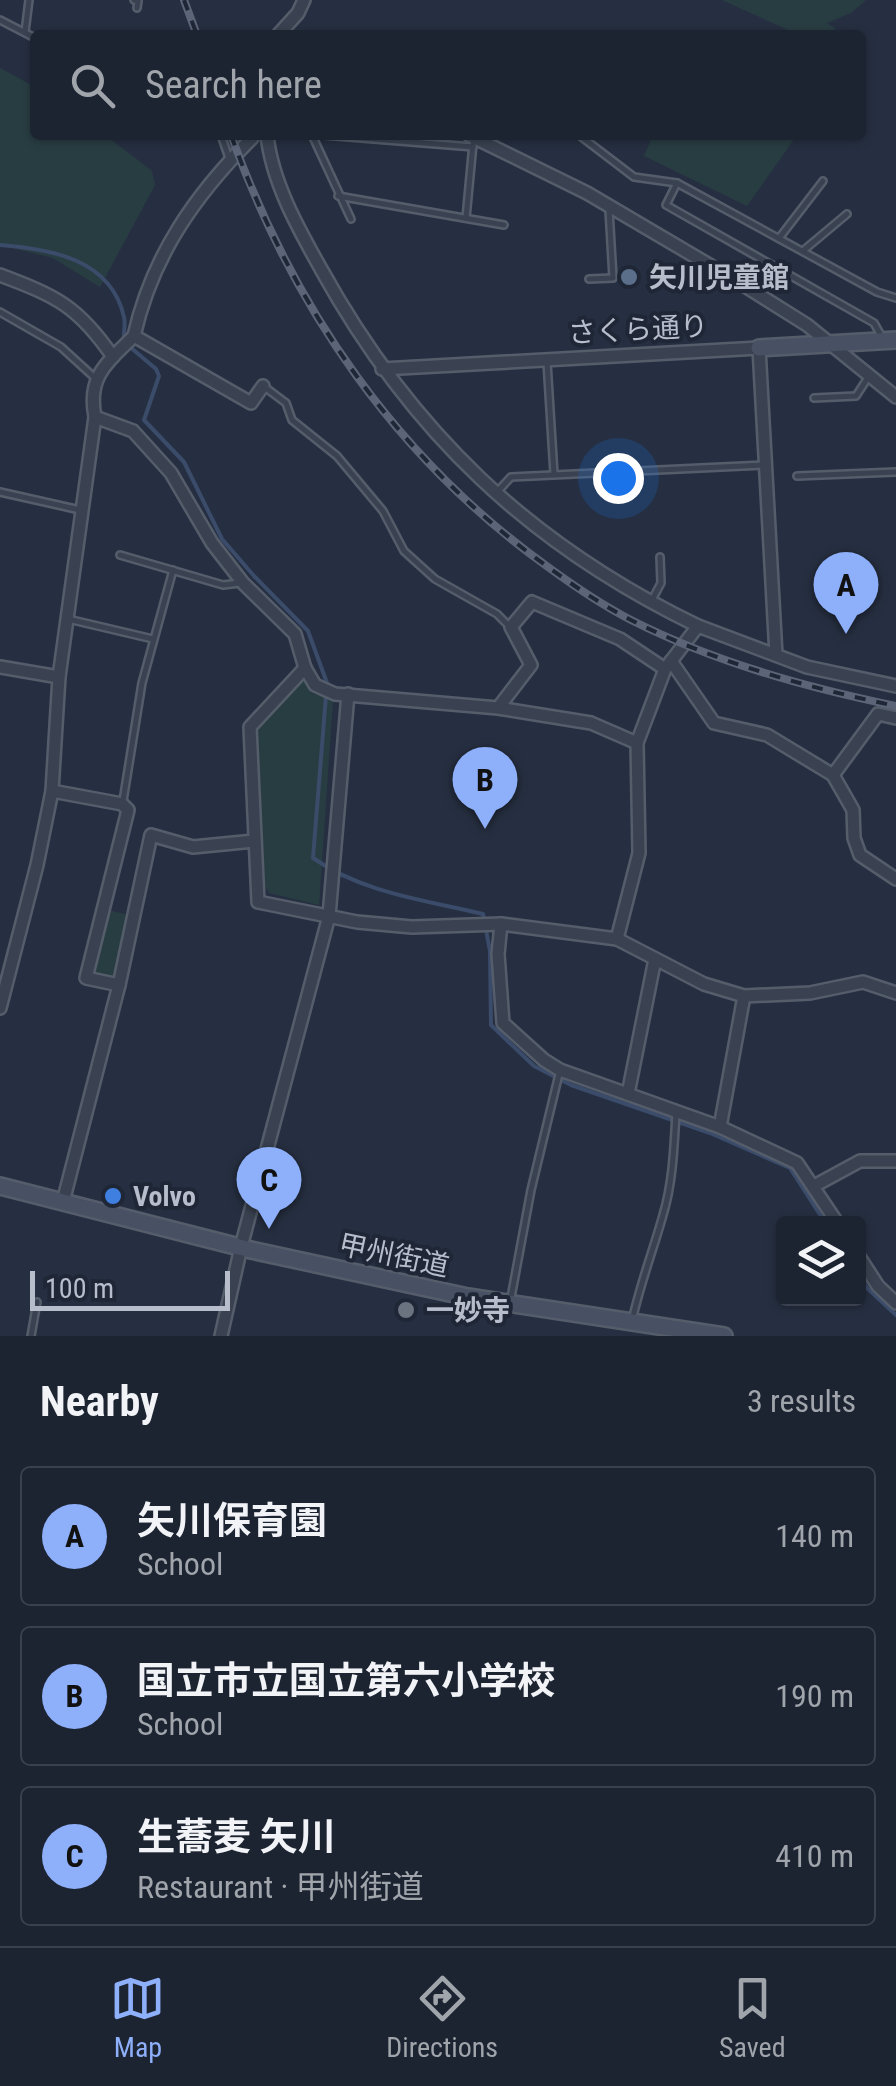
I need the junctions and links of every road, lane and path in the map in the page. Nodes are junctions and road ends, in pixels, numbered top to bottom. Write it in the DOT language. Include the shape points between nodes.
graph roads {
  1 [pos="29,0"];
  2 [pos="304,0"];
  3 [pos="0,20"];
  4 [pos="283,30"];
  5 [pos="25,32"];
  6 [pos="30,35"];
  7 [pos="223,140"];
  8 [pos="247,140"];
  9 [pos="267,140"];
  10 [pos="314,140"];
  11 [pos="472,140"];
  12 [pos="474,140"];
  13 [pos="586,140"];
  14 [pos="230,161"];
  15 [pos="824,181"];
  16 [pos="677,184"];
  17 [pos="338,196"];
  18 [pos="608,205"];
  19 [pos="847,214"];
  20 [pos="466,218"];
  21 [pos="351,219"];
  22 [pos="504,225"];
  23 [pos="780,237"];
  24 [pos="804,250"];
  25 [pos="0,274"];
  26 [pos="589,279"];
  27 [pos="896,298"];
  28 [pos="0,312"];
  29 [pos="133,336"];
  30 [pos="890,340"];
  31 [pos="830,344"];
  32 [pos="759,348"];
  33 [pos="117,353"];
  34 [pos="547,359"];
  35 [pos="382,369"];
  36 [pos="869,376"];
  37 [pos="97,380"];
  38 [pos="264,386"];
  39 [pos="896,396"];
  40 [pos="814,398"];
  41 [pos="95,417"];
  42 [pos="765,465"];
  43 [pos="896,472"];
  44 [pos="554,474"];
  45 [pos="796,476"];
  46 [pos="0,492"];
  47 [pos="496,494"];
  48 [pos="82,511"];
  49 [pos="120,555"];
  50 [pos="660,557"];
  51 [pos="173,570"];
  52 [pos="243,583"];
  53 [pos="651,602"];
  54 [pos="66,618"];
  55 [pos="698,626"];
  56 [pos="510,627"];
  57 [pos="153,639"];
  58 [pos="776,655"];
  59 [pos="668,665"];
  60 [pos="0,667"];
  61 [pos="305,668"];
  62 [pos="59,676"];
  63 [pos="896,686"];
  64 [pos="342,694"];
  65 [pos="498,708"];
  66 [pos="896,718"];
  67 [pos="637,744"];
  68 [pos="833,774"];
  69 [pos="52,791"];
  70 [pos="122,804"];
  71 [pos="254,841"];
  72 [pos="896,879"];
  73 [pos="329,916"];
  74 [pos="490,924"];
  75 [pos="617,939"];
  76 [pos="655,959"];
  77 [pos="119,984"];
  78 [pos="896,992"];
  79 [pos="744,996"];
  80 [pos="0,1008"];
  81 [pos="560,1072"];
  82 [pos="628,1094"];
  83 [pos="675,1118"];
  84 [pos="720,1127"];
  85 [pos="896,1161"];
  86 [pos="0,1186"];
  87 [pos="814,1186"];
  88 [pos="63,1202"];
  89 [pos="833,1216"];
  90 [pos="241,1247"];
  91 [pos="866,1267"];
  92 [pos="37,1302"];
  93 [pos="896,1303"];
  94 [pos="510,1306"];
  95 [pos="632,1324"];
  96 [pos="31,1336"];
  97 [pos="221,1336"];
  98 [pos="724,1336"];
  1 -- 5 [label="lane"];
  2 -- 4 [label="street"];
  3 -- 5 [label="lane"];
  5 -- 6 [label="lane"];
  7 -- 14 [label="lane"];
  8 -- 14 [label="street"];
  9 -- 35 [label="street" via="301,232"];
  10 -- 17 [label="lane"];
  11 -- 20 [label="lane"];
  12 -- 18 [label="street"];
  13 -- 16 [label="lane" via="634,177"];
  14 -- 29 [label="street" via="167,243"];
  15 -- 23 [label="lane"];
  16 -- 23 [label="lane"];
  16 -- 30 [label="lane" via="666,205 874,323"];
  17 -- 20 [label="lane"];
  17 -- 21 [label="lane"];
  18 -- 26 [label="lane" via="613,278"];
  18 -- 31 [label="street"];
  19 -- 24 [label="lane"];
  20 -- 22 [label="lane"];
  23 -- 24 [label="lane"];
  24 -- 27 [label="lane"];
  25 -- 33 [label="street" via="74,309"];
  28 -- 37 [label="lane" via="60,347"];
  29 -- 33 [label="street"];
  29 -- 38 [label="street" via="252,403"];
  30 -- 31 [label="main road, さくら通り"];
  31 -- 32 [label="main road, さくら通り"];
  31 -- 36 [label="street"];
  32 -- 34 [label="street, さくら通り"];
  32 -- 42 [label="street"];
  33 -- 37 [label="street"];
  34 -- 35 [label="street, さくら通り"];
  34 -- 44 [label="lane"];
  35 -- 47 [label="street"];
  36 -- 39 [label="street"];
  36 -- 40 [label="lane" via="856,396"];
  37 -- 41 [label="street" via="90,394"];
  38 -- 56 [label="lane" via="286,403 292,420 337,456 383,511 404,551"];
  41 -- 48 [label="street"];
  41 -- 52 [label="street" via="133,431 171,474"];
  42 -- 44 [label="lane"];
  42 -- 58 [label="street"];
  43 -- 45 [label="lane"];
  44 -- 47 [label="lane" via="510,477"];
  46 -- 48 [label="lane"];
  47 -- 53 [label="street" via="567,550"];
  48 -- 54 [label="street"];
  49 -- 51 [label="lane"];
  50 -- 53 [label="lane" via="661,583"];
  51 -- 52 [label="lane"];
  51 -- 57 [label="lane"];
  52 -- 61 [label="street" via="295,634"];
  53 -- 55 [label="street"];
  54 -- 57 [label="lane"];
  54 -- 62 [label="street"];
  55 -- 58 [label="street"];
  55 -- 59 [label="street"];
  56 -- 59 [label="street" via="532,602"];
  56 -- 65 [label="street" via="531,665"];
  57 -- 70 [label="lane"];
  58 -- 63 [label="street"];
  59 -- 67 [label="street"];
  59 -- 68 [label="street" via="714,724 767,736"];
  60 -- 62 [label="street"];
  61 -- 64 [label="street" via="315,686"];
  61 -- 71 [label="street" via="250,728"];
  62 -- 69 [label="street"];
  64 -- 65 [label="street"];
  64 -- 73 [label="street"];
  65 -- 67 [label="street" via="591,723"];
  66 -- 68 [label="street" via="878,714"];
  67 -- 75 [label="street" via="639,853"];
  68 -- 72 [label="street" via="853,810 860,855"];
  69 -- 70 [label="street"];
  69 -- 80 [label="street"];
  70 -- 77 [label="street" via="128,810 86,978"];
  71 -- 73 [label="street" via="258,902"];
  71 -- 77 [label="street" via="193,846 151,834"];
  73 -- 74 [label="street" via="412,928"];
  73 -- 90 [label="street"];
  74 -- 75 [label="street"];
  74 -- 81 [label="street" via="503,1023"];
  75 -- 76 [label="street"];
  76 -- 79 [label="street"];
  76 -- 82 [label="street"];
  77 -- 88 [label="street"];
  78 -- 79 [label="street" via="863,982"];
  79 -- 84 [label="street"];
  81 -- 82 [label="street"];
  81 -- 94 [label="lane"];
  82 -- 83 [label="street"];
  83 -- 84 [label="street"];
  83 -- 95 [label="lane" via="664,1212"];
  84 -- 87 [label="street" via="797,1163"];
  85 -- 87 [label="street" via="860,1161"];
  86 -- 88 [label="main road, 甲州街道"];
  87 -- 89 [label="street"];
  88 -- 90 [label="main road, 甲州街道"];
  90 -- 94 [label="main road, 甲州街道"];
  90 -- 97 [label="street"];
  91 -- 93 [label="street"];
  92 -- 96 [label="lane"];
  94 -- 95 [label="main road, 甲州街道"];
  95 -- 98 [label="main road, 甲州街道"];
}
